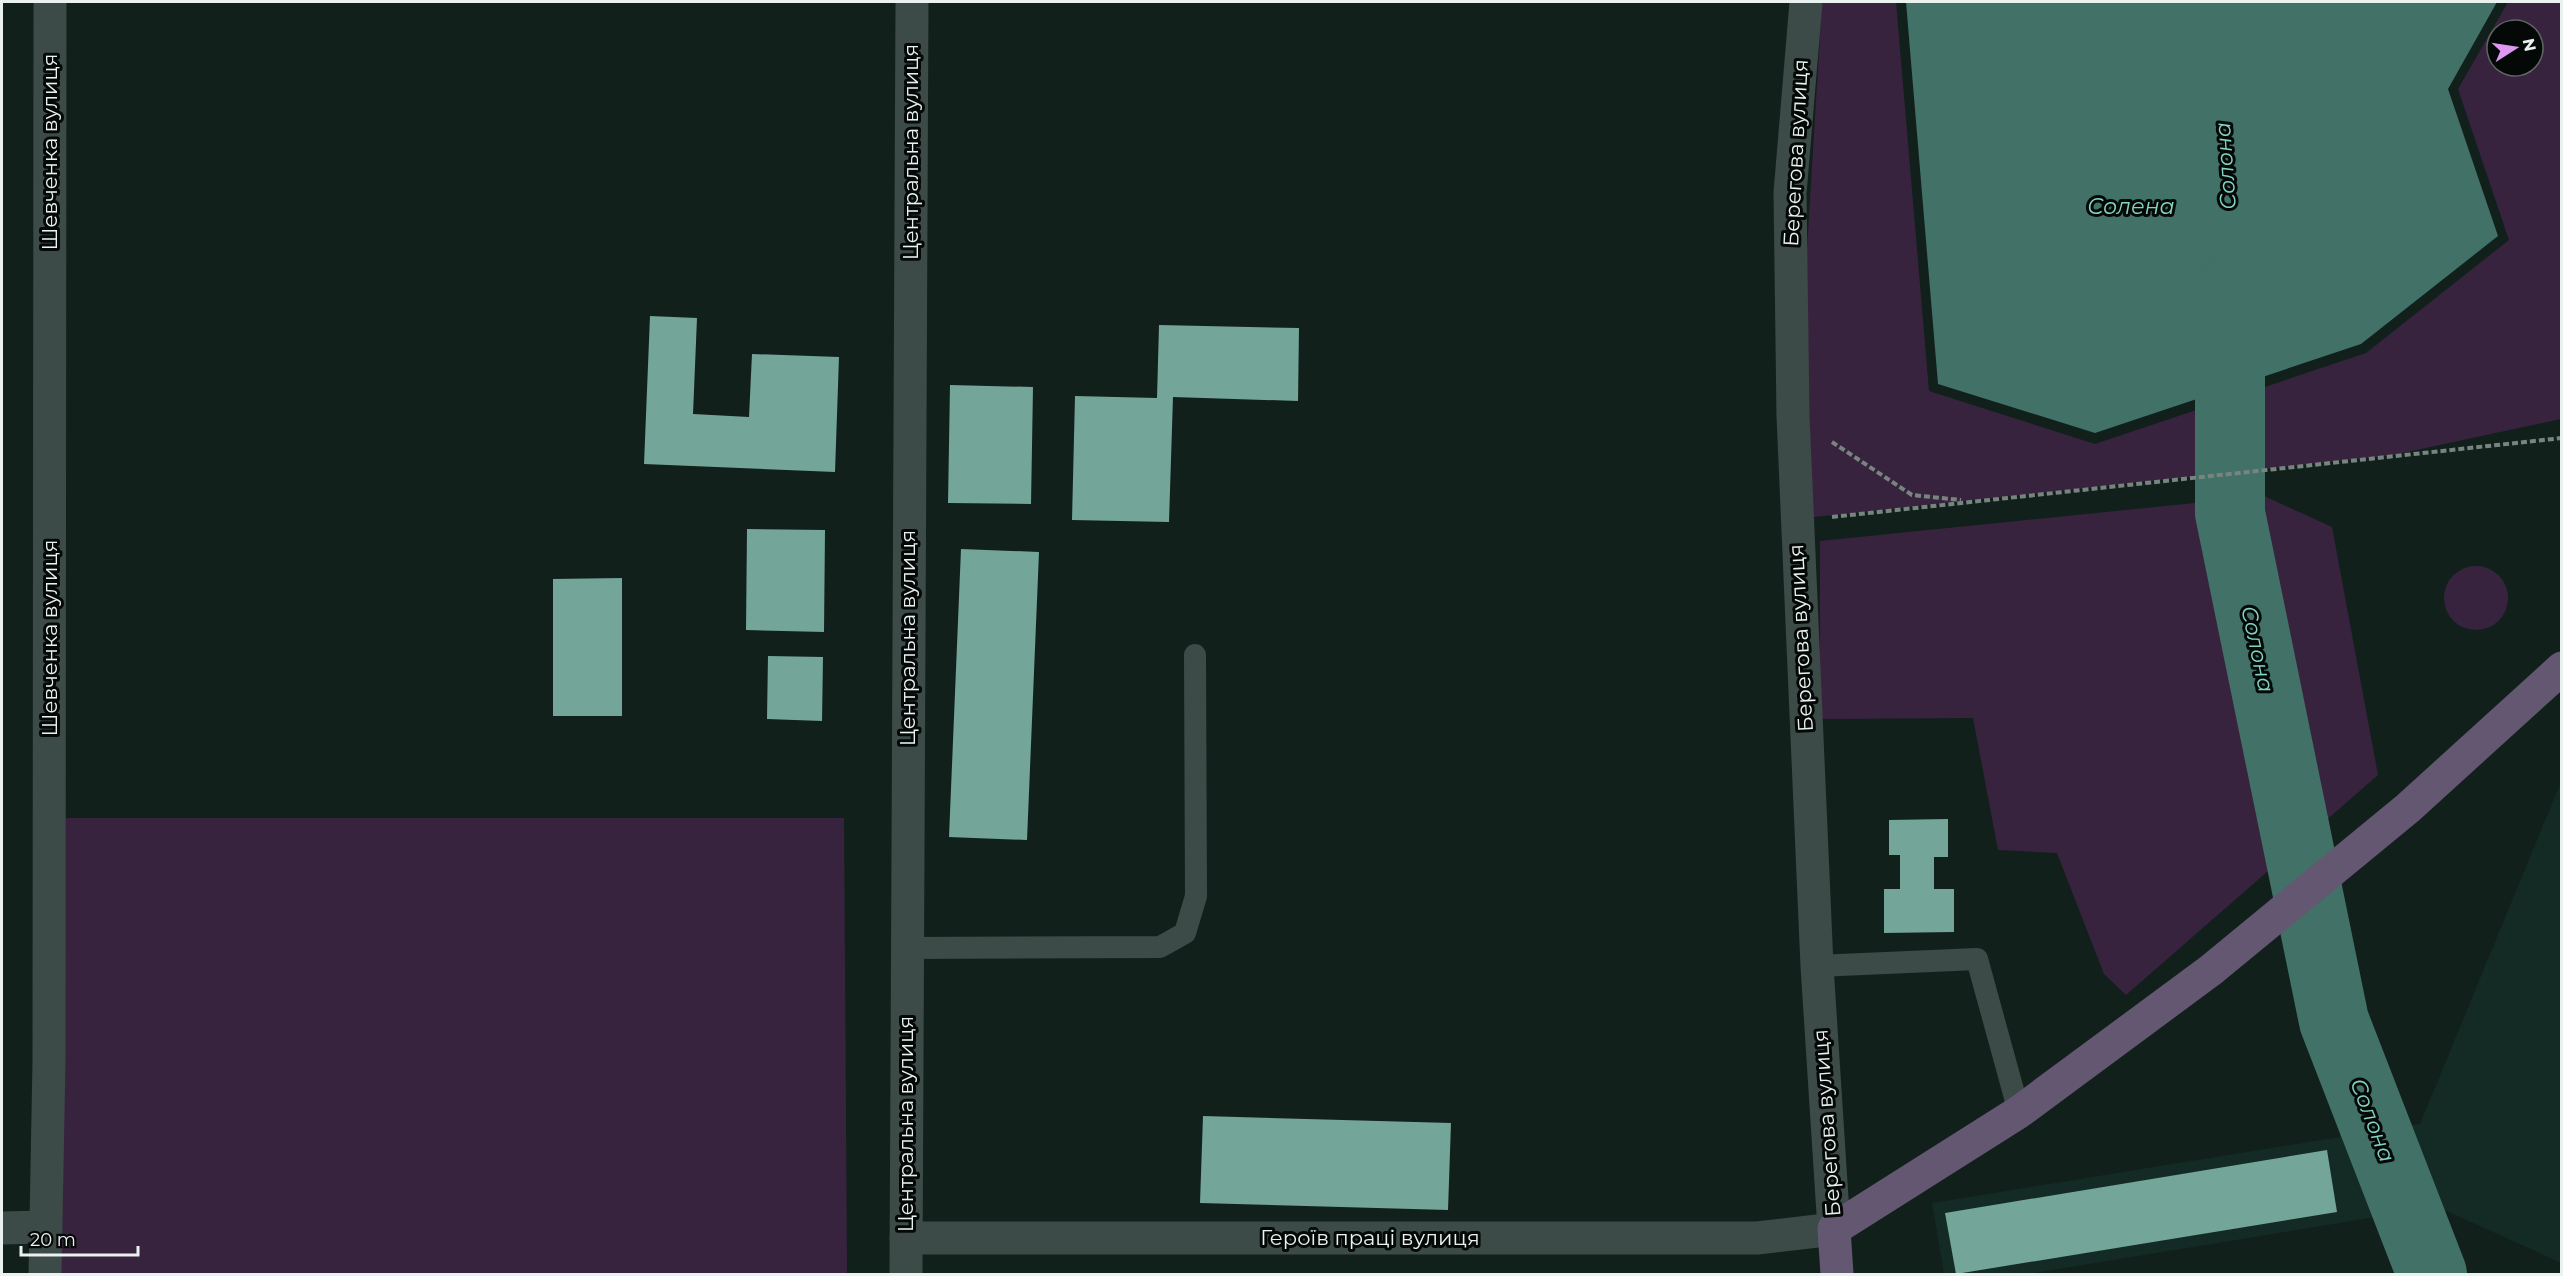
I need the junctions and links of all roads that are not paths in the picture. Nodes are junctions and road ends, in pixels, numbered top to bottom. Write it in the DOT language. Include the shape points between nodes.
graph roads {
  1 [pos="50,2"];
  2 [pos="912,2"];
  3 [pos="1806,2"];
  4 [pos="1195,654"];
  5 [pos="2562,668"];
  6 [pos="906,948"];
  7 [pos="1817,966"];
  8 [pos="2019,1112"];
  9 [pos="45,1227"];
  10 [pos="2,1228"];
  11 [pos="1834,1229"];
  12 [pos="906,1238"];
  13 [pos="45,1275"];
  14 [pos="906,1275"];
  15 [pos="1837,1275"];
  1 -- 9 [label="street, Шевченка вулиця" via="49,1061"];
  2 -- 6 [label="street, Центральна вулиця"];
  3 -- 7 [label="street, Берегова вулиця" via="1790,193 1792,416"];
  4 -- 6 [label="lane" via="1196,896 1185,933 1160,947"];
  5 -- 8 [label="main road" via="2408,808 2211,970"];
  6 -- 12 [label="street, Центральна вулиця"];
  7 -- 8 [label="lane" via="1977,960"];
  7 -- 11 [label="street, Берегова вулиця"];
  8 -- 11 [label="main road"];
  9 -- 10 [label="street"];
  9 -- 13 [label="street, Шевченка вулиця"];
  11 -- 12 [label="street, Героїв праці вулиця" via="1757,1238"];
  11 -- 15 [label="main road, Берегова вулиця"];
  12 -- 14 [label="street, Центральна вулиця"];
}
